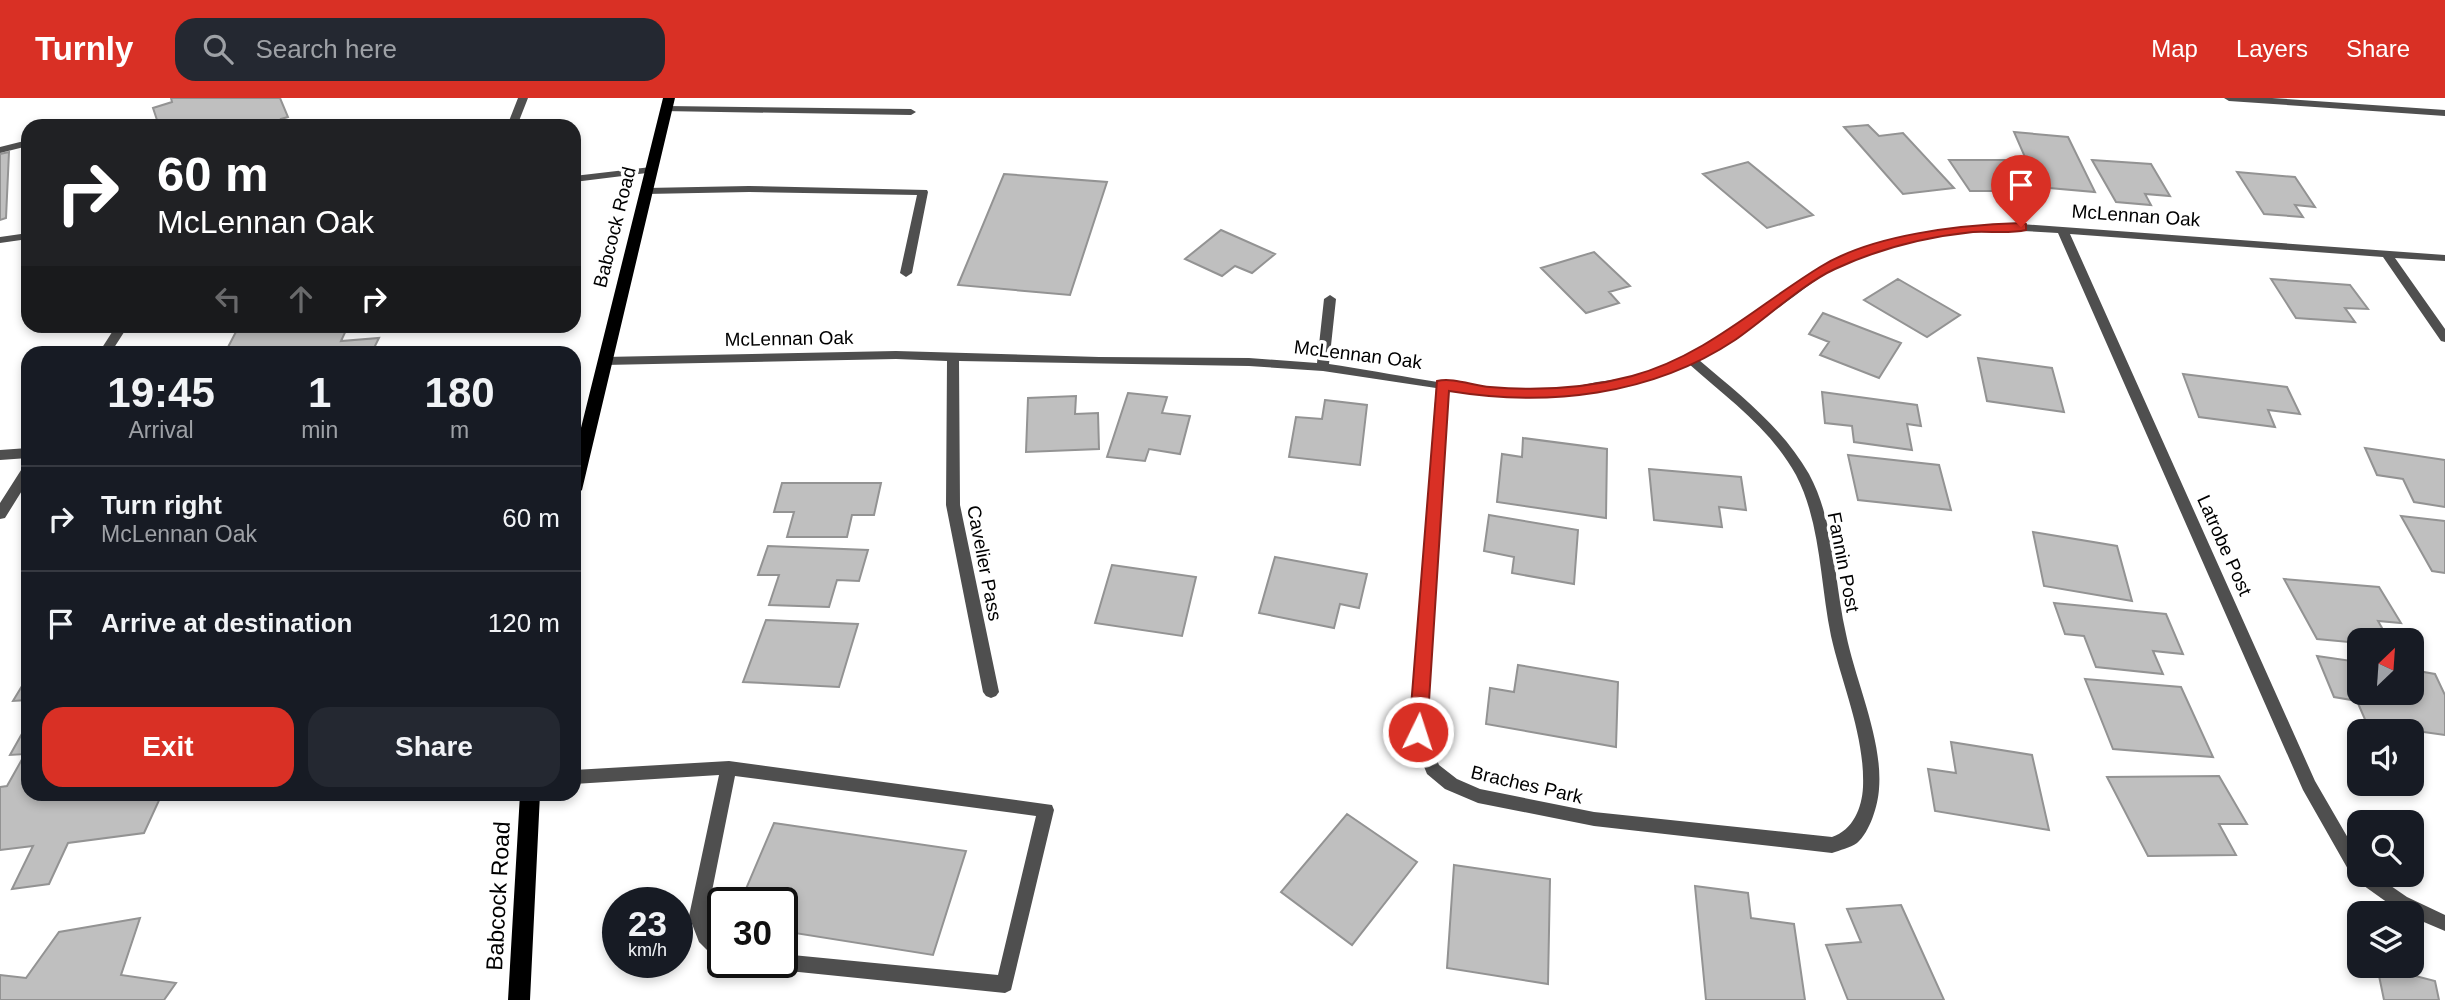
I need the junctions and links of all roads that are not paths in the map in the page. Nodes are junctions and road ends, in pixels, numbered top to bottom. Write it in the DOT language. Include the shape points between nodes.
graph roads {
  1 [pos="523,98"];
  2 [pos="2229,98"];
  3 [pos="668,103"];
  4 [pos="911,112"];
  5 [pos="2445,113"];
  6 [pos="515,119"];
  7 [pos="21,144"];
  8 [pos="0,149"];
  9 [pos="651,170"];
  10 [pos="581,178"];
  11 [pos="646,191"];
  12 [pos="2062,229"];
  13 [pos="21,237"];
  14 [pos="0,240"];
  15 [pos="2386,253"];
  16 [pos="2445,258"];
  17 [pos="906,272"];
  18 [pos="1330,299"];
  19 [pos="2445,338"];
  20 [pos="953,358"];
  21 [pos="1691,359"];
  22 [pos="604,361"];
  23 [pos="1323,367"];
  24 [pos="1442,385"];
  25 [pos="21,454"];
  26 [pos="0,455"];
  27 [pos="581,460"];
  28 [pos="21,481"];
  29 [pos="0,514"];
  30 [pos="991,692"];
  31 [pos="729,768"];
  32 [pos="581,777"];
  33 [pos="530,801"];
  34 [pos="1863,815"];
  35 [pos="2347,851"];
  36 [pos="2376,887"];
  37 [pos="2445,923"];
  38 [pos="707,938"];
  39 [pos="798,964"];
  40 [pos="519,1000"];
  1 -- 6 [label="street"];
  2 -- 5 [label="street"];
  3 -- 4 [label="street"];
  3 -- 9 [label="main road, Babcock Road"];
  7 -- 8 [label="street"];
  9 -- 10 [label="street"];
  9 -- 11 [label="main road, Babcock Road"];
  11 -- 17 [label="street" via="922,192"];
  11 -- 22 [label="main road, Babcock Road"];
  12 -- 15 [label="street, McLennan Oak"];
  12 -- 21 [label="street, McLennan Oak" via="1974,229 1918,236 1864,253 1827,268"];
  12 -- 35 [label="street, Latrobe Post" via="2304,773"];
  13 -- 14 [label="street"];
  15 -- 16 [label="street, McLennan Oak"];
  15 -- 19 [label="street"];
  18 -- 23 [label="street"];
  20 -- 22 [label="street, McLennan Oak"];
  20 -- 23 [label="street, McLennan Oak"];
  20 -- 30 [label="street, Cavelier Pass" via="953,505"];
  21 -- 24 [label="street, McLennan Oak" via="1635,380 1551,394"];
  21 -- 34 [label="street, Fannin Post" via="1759,420 1804,477 1869,758 1871,790"];
  22 -- 27 [label="main road, Babcock Road"];
  23 -- 24 [label="street, McLennan Oak"];
  24 -- 34 [label="street, Braches Park" via="1418,732 1433,769 1451,784 1478,796 1594,819 1805,843 1832,845 1852,836"];
  25 -- 26 [label="street"];
  28 -- 29 [label="street"];
  31 -- 32 [label="street"];
  31 -- 38 [label="street" via="698,916"];
  31 -- 39 [label="street" via="1046,810 1005,984"];
  33 -- 40 [label="main road, Babcock Road"];
  36 -- 37 [label="street, Latrobe Post" via="2416,912"];
}
